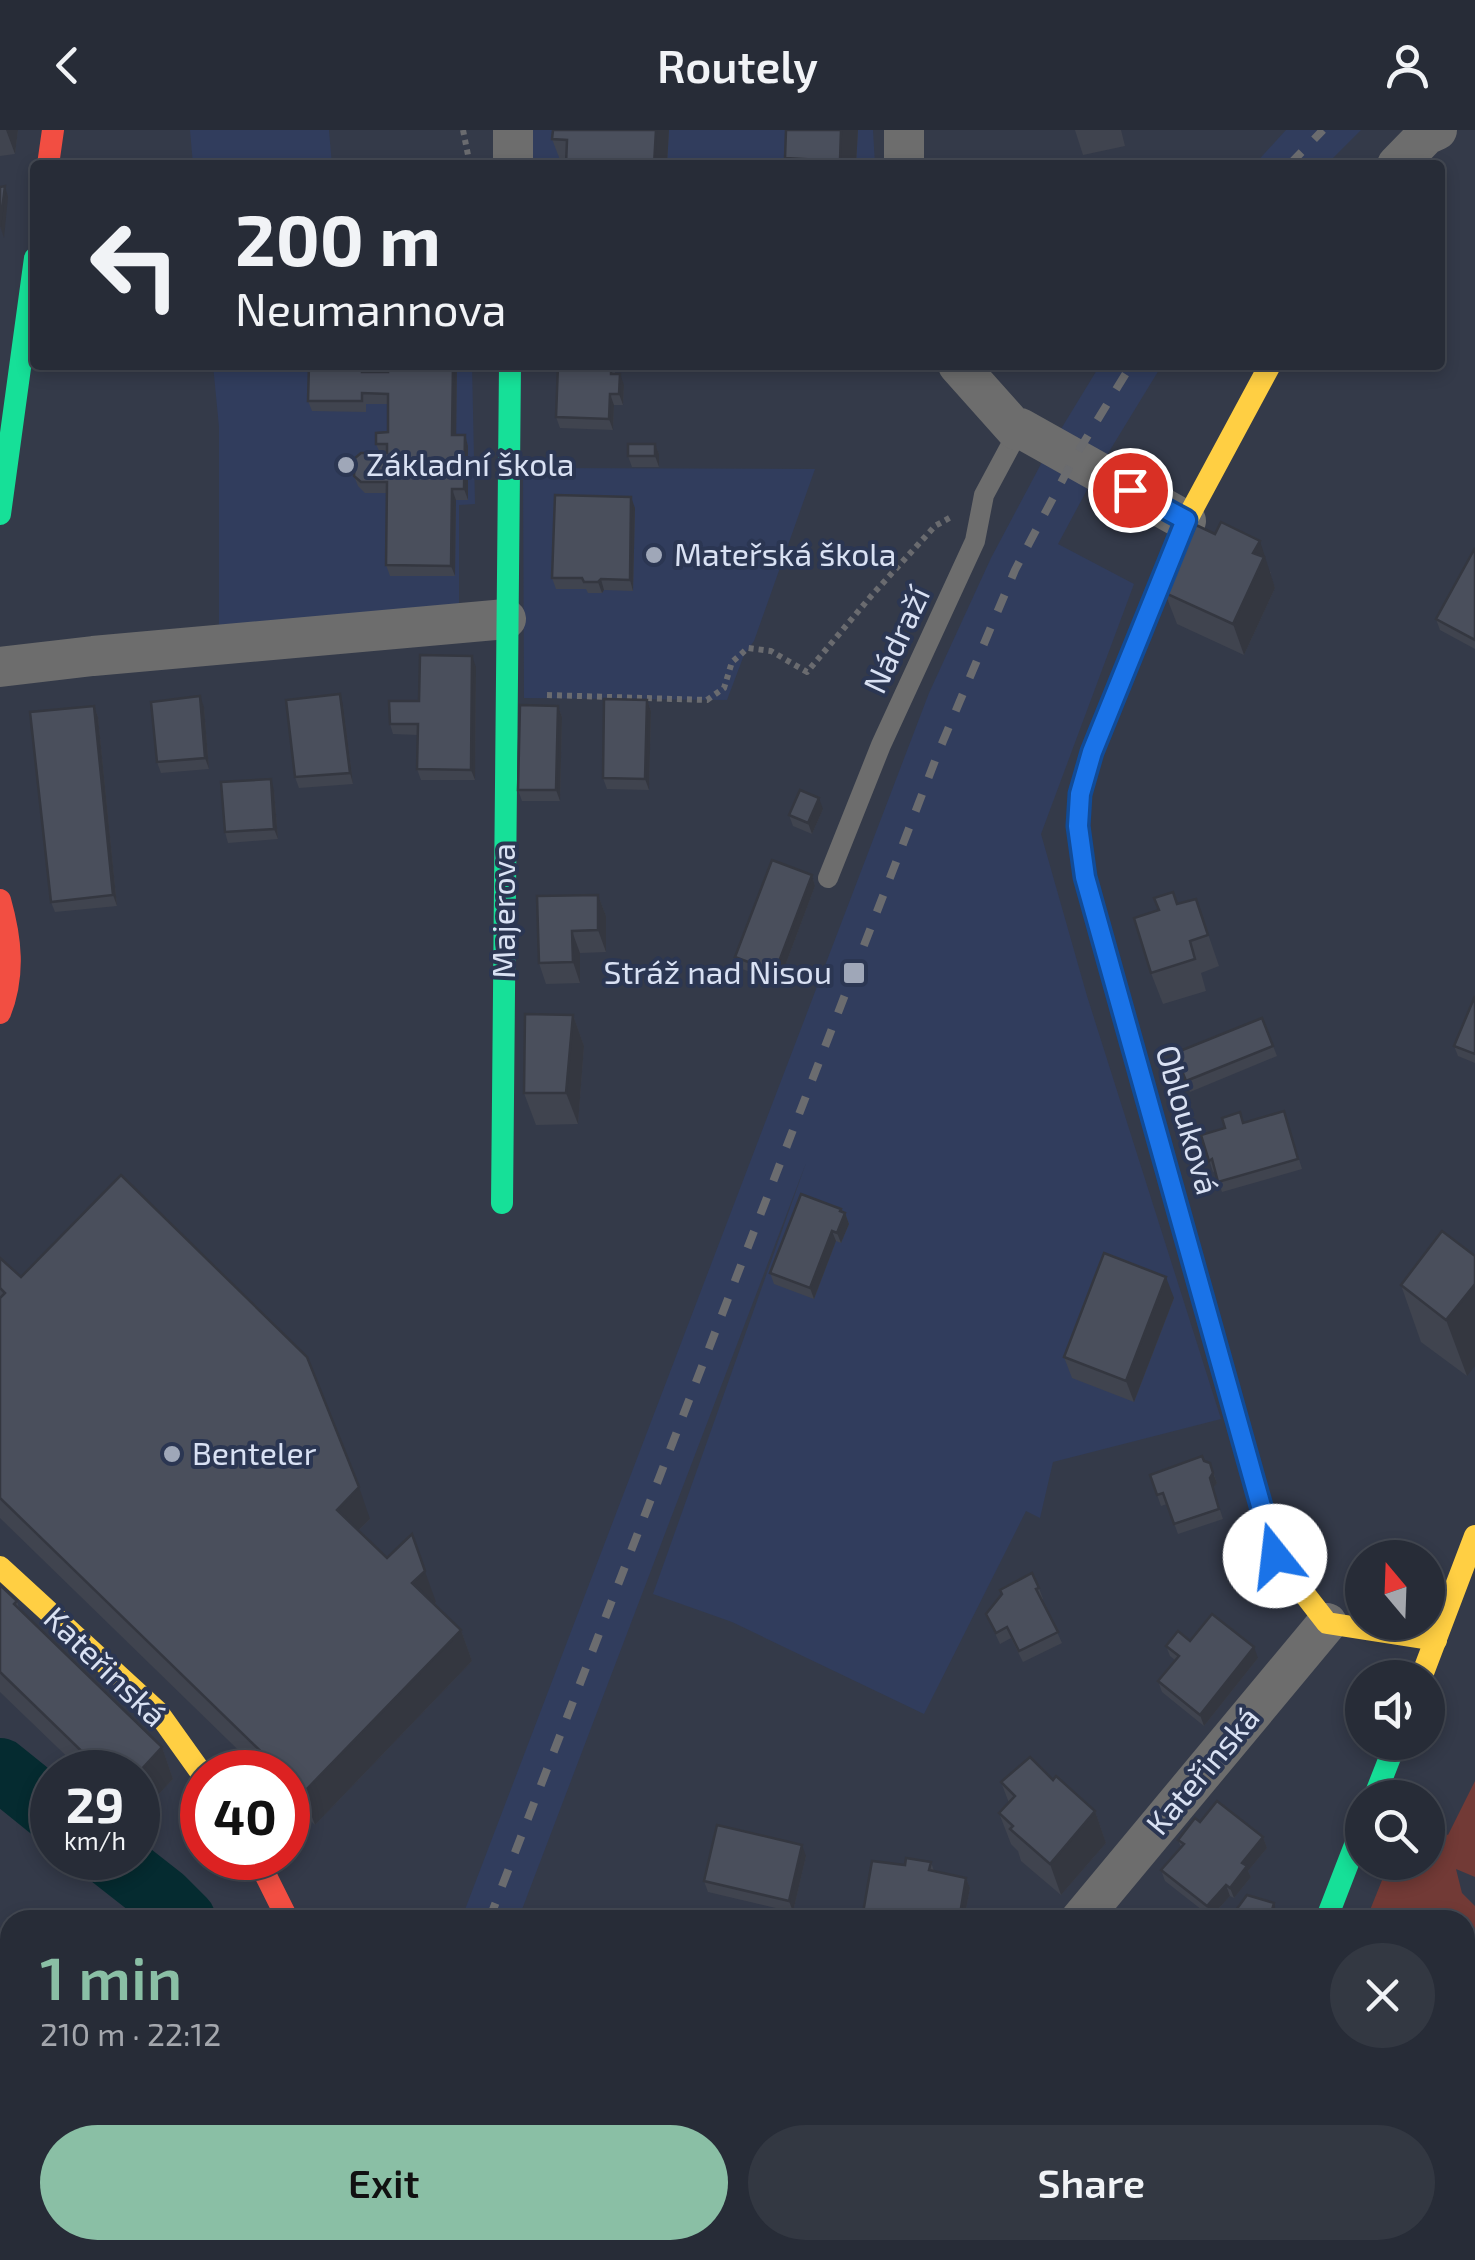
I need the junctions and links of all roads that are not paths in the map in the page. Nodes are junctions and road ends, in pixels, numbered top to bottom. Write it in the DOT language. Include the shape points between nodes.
graph roads {
  1 [pos="52,130"];
  2 [pos="513,130"];
  3 [pos="904,130"];
  4 [pos="1438,130"];
  5 [pos="49,160"];
  6 [pos="513,160"];
  7 [pos="904,160"];
  8 [pos="1402,160"];
  9 [pos="30,295"];
  10 [pos="510,370"];
  11 [pos="962,370"];
  12 [pos="1267,370"];
  13 [pos="1020,428"];
  14 [pos="0,514"];
  15 [pos="1186,520"];
  16 [pos="506,619"];
  17 [pos="0,667"];
  18 [pos="828,878"];
  19 [pos="0,900"];
  20 [pos="0,1013"];
  21 [pos="502,1203"];
  22 [pos="1475,1536"];
  23 [pos="0,1567"];
  24 [pos="1445,1616"];
  25 [pos="1327,1623"];
  26 [pos="1345,1626"];
  27 [pos="1436,1640"];
  28 [pos="1428,1660"];
  29 [pos="185,1750"];
  30 [pos="1345,1871"];
  31 [pos="267,1880"];
  32 [pos="283,1910"];
  33 [pos="1088,1910"];
  34 [pos="1330,1910"];
  1 -- 5 [label="street"];
  2 -- 6 [label="street"];
  3 -- 7 [label="street"];
  4 -- 8 [label="street"];
  9 -- 14 [label="street"];
  10 -- 16 [label="street, Majerova"];
  11 -- 13 [label="street"];
  12 -- 15 [label="street, Oblouková"];
  13 -- 15 [label="street"];
  13 -- 18 [label="lane, Nádraží" via="984,495 976,541"];
  15 -- 25 [label="street, Oblouková" via="1092,752 1078,826 1085,877 1275,1556"];
  16 -- 17 [label="street"];
  16 -- 21 [label="street, Majerova"];
  19 -- 20 [label="street" via="12,976"];
  22 -- 24 [label="street"];
  23 -- 29 [label="street, Kateřinská" via="158,1711"];
  25 -- 26 [label="street"];
  25 -- 33 [label="street, Kateřinská"];
  27 -- 28 [label="street"];
  30 -- 34 [label="street"];
  31 -- 32 [label="street"];
}
